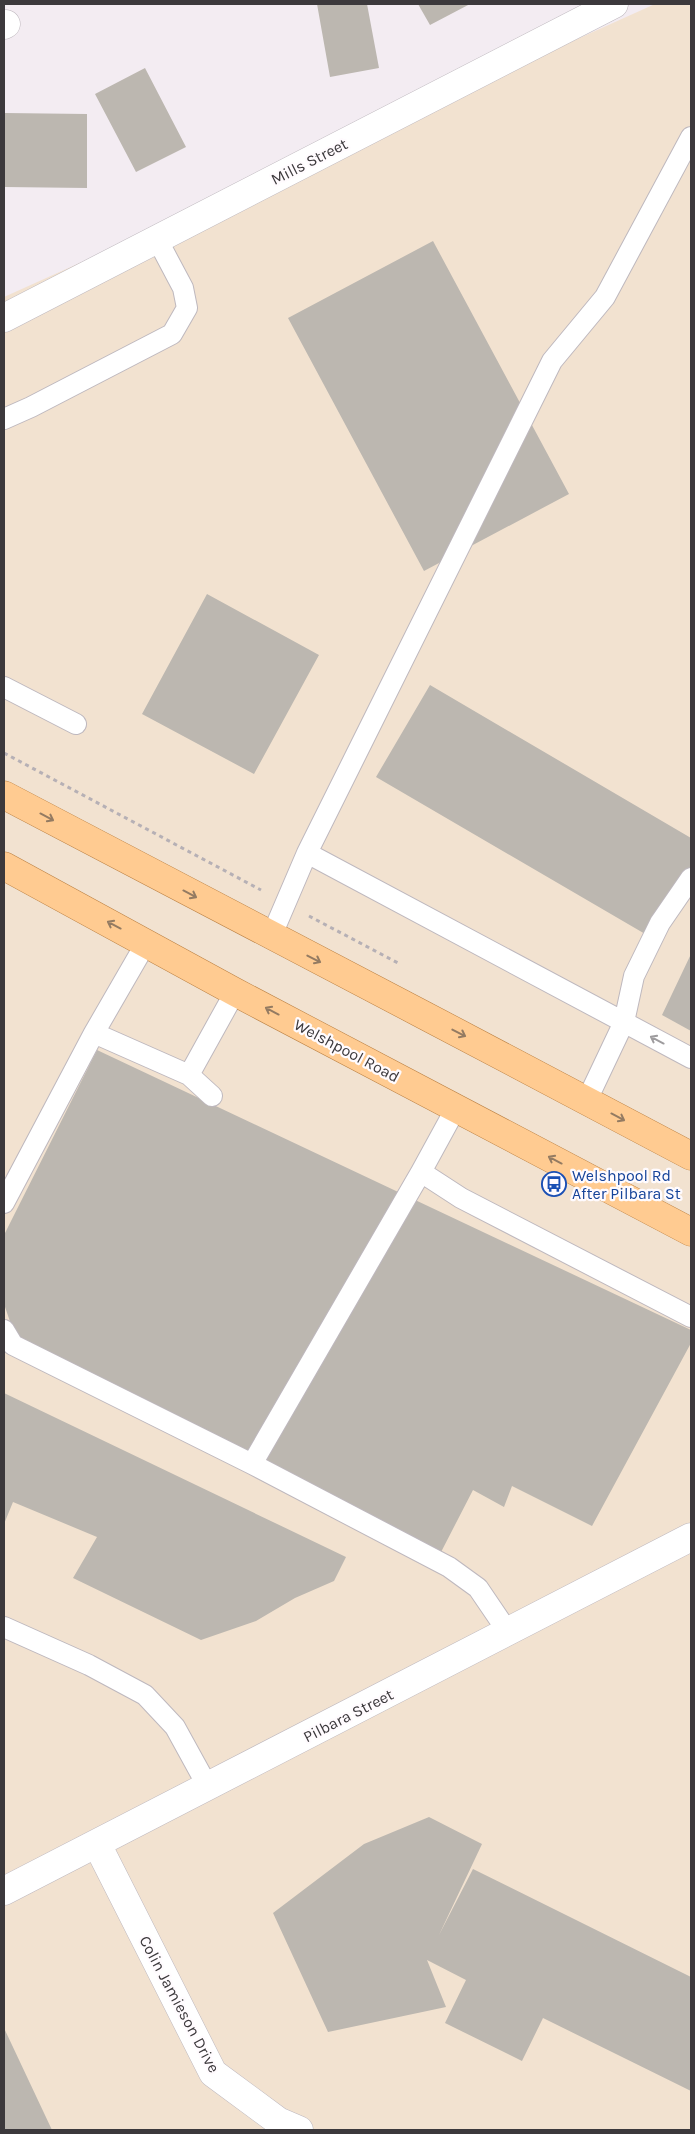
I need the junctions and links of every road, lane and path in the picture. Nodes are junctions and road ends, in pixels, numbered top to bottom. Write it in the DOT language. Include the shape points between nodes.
graph roads {
  1 [pos="614,4"];
  2 [pos="691,137"];
  3 [pos="157,239"];
  4 [pos="4,318"];
  5 [pos="4,419"];
  6 [pos="4,687"];
  7 [pos="76,724"];
  8 [pos="4,753"];
  9 [pos="4,795"];
  10 [pos="307,852"];
  11 [pos="4,866"];
  12 [pos="691,878"];
  13 [pos="285,903"];
  14 [pos="271,937"];
  15 [pos="146,942"];
  16 [pos="399,964"];
  17 [pos="236,992"];
  18 [pos="624,1022"];
  19 [pos="94,1032"];
  20 [pos="691,1058"];
  21 [pos="189,1075"];
  22 [pos="212,1096"];
  23 [pos="587,1100"];
  24 [pos="456,1108"];
  25 [pos="691,1156"];
  26 [pos="420,1172"];
  27 [pos="4,1203"];
  28 [pos="691,1232"];
  29 [pos="691,1317"];
  30 [pos="4,1330"];
  31 [pos="252,1464"];
  32 [pos="691,1537"];
  33 [pos="4,1627"];
  34 [pos="508,1632"];
  35 [pos="208,1787"];
  36 [pos="97,1844"];
  37 [pos="4,1891"];
  38 [pos="298,2130"];
  1 -- 3 [label="street, Mills Street"];
  2 -- 10 [label="lane" via="605,297 552,361"];
  3 -- 4 [label="street, Mills Street"];
  3 -- 5 [label="lane" via="183,288 187,308 172,334"];
  6 -- 7 [label="lane"];
  8 -- 13 [label="path"];
  9 -- 14 [label="main road, one-way"];
  10 -- 13 [label="lane"];
  10 -- 18 [label="lane"];
  15 -- 11 [label="main road, Welshpool Road, one-way"];
  12 -- 18 [label="lane" via="660,922 634,976"];
  13 -- 14 [label="lane"];
  13 -- 16 [label="path"];
  14 -- 23 [label="main road, one-way"];
  15 -- 17 [label="main road, Welshpool Road"];
  15 -- 19 [label="lane"];
  17 -- 21 [label="lane"];
  24 -- 17 [label="main road, Welshpool Road, one-way"];
  20 -- 18 [label="lane, one-way"];
  18 -- 23 [label="lane"];
  19 -- 21 [label="lane"];
  19 -- 27 [label="lane"];
  21 -- 22 [label="lane"];
  23 -- 25 [label="main road, one-way"];
  24 -- 26 [label="lane"];
  28 -- 24 [label="main road, Welshpool Road, one-way"];
  26 -- 29 [label="lane" via="461,1198"];
  26 -- 31 [label="lane"];
  30 -- 31 [label="lane" via="13,1345"];
  31 -- 34 [label="lane" via="449,1567 478,1588"];
  32 -- 34 [label="street, Pilbara Street"];
  33 -- 35 [label="lane" via="89,1665 145,1695 175,1727"];
  34 -- 35 [label="street, Pilbara Street"];
  35 -- 36 [label="street, Pilbara Street"];
  36 -- 37 [label="street, Pilbara Street"];
  36 -- 38 [label="street, Colin Jamieson Drive" via="213,2073 278,2121"];
}
